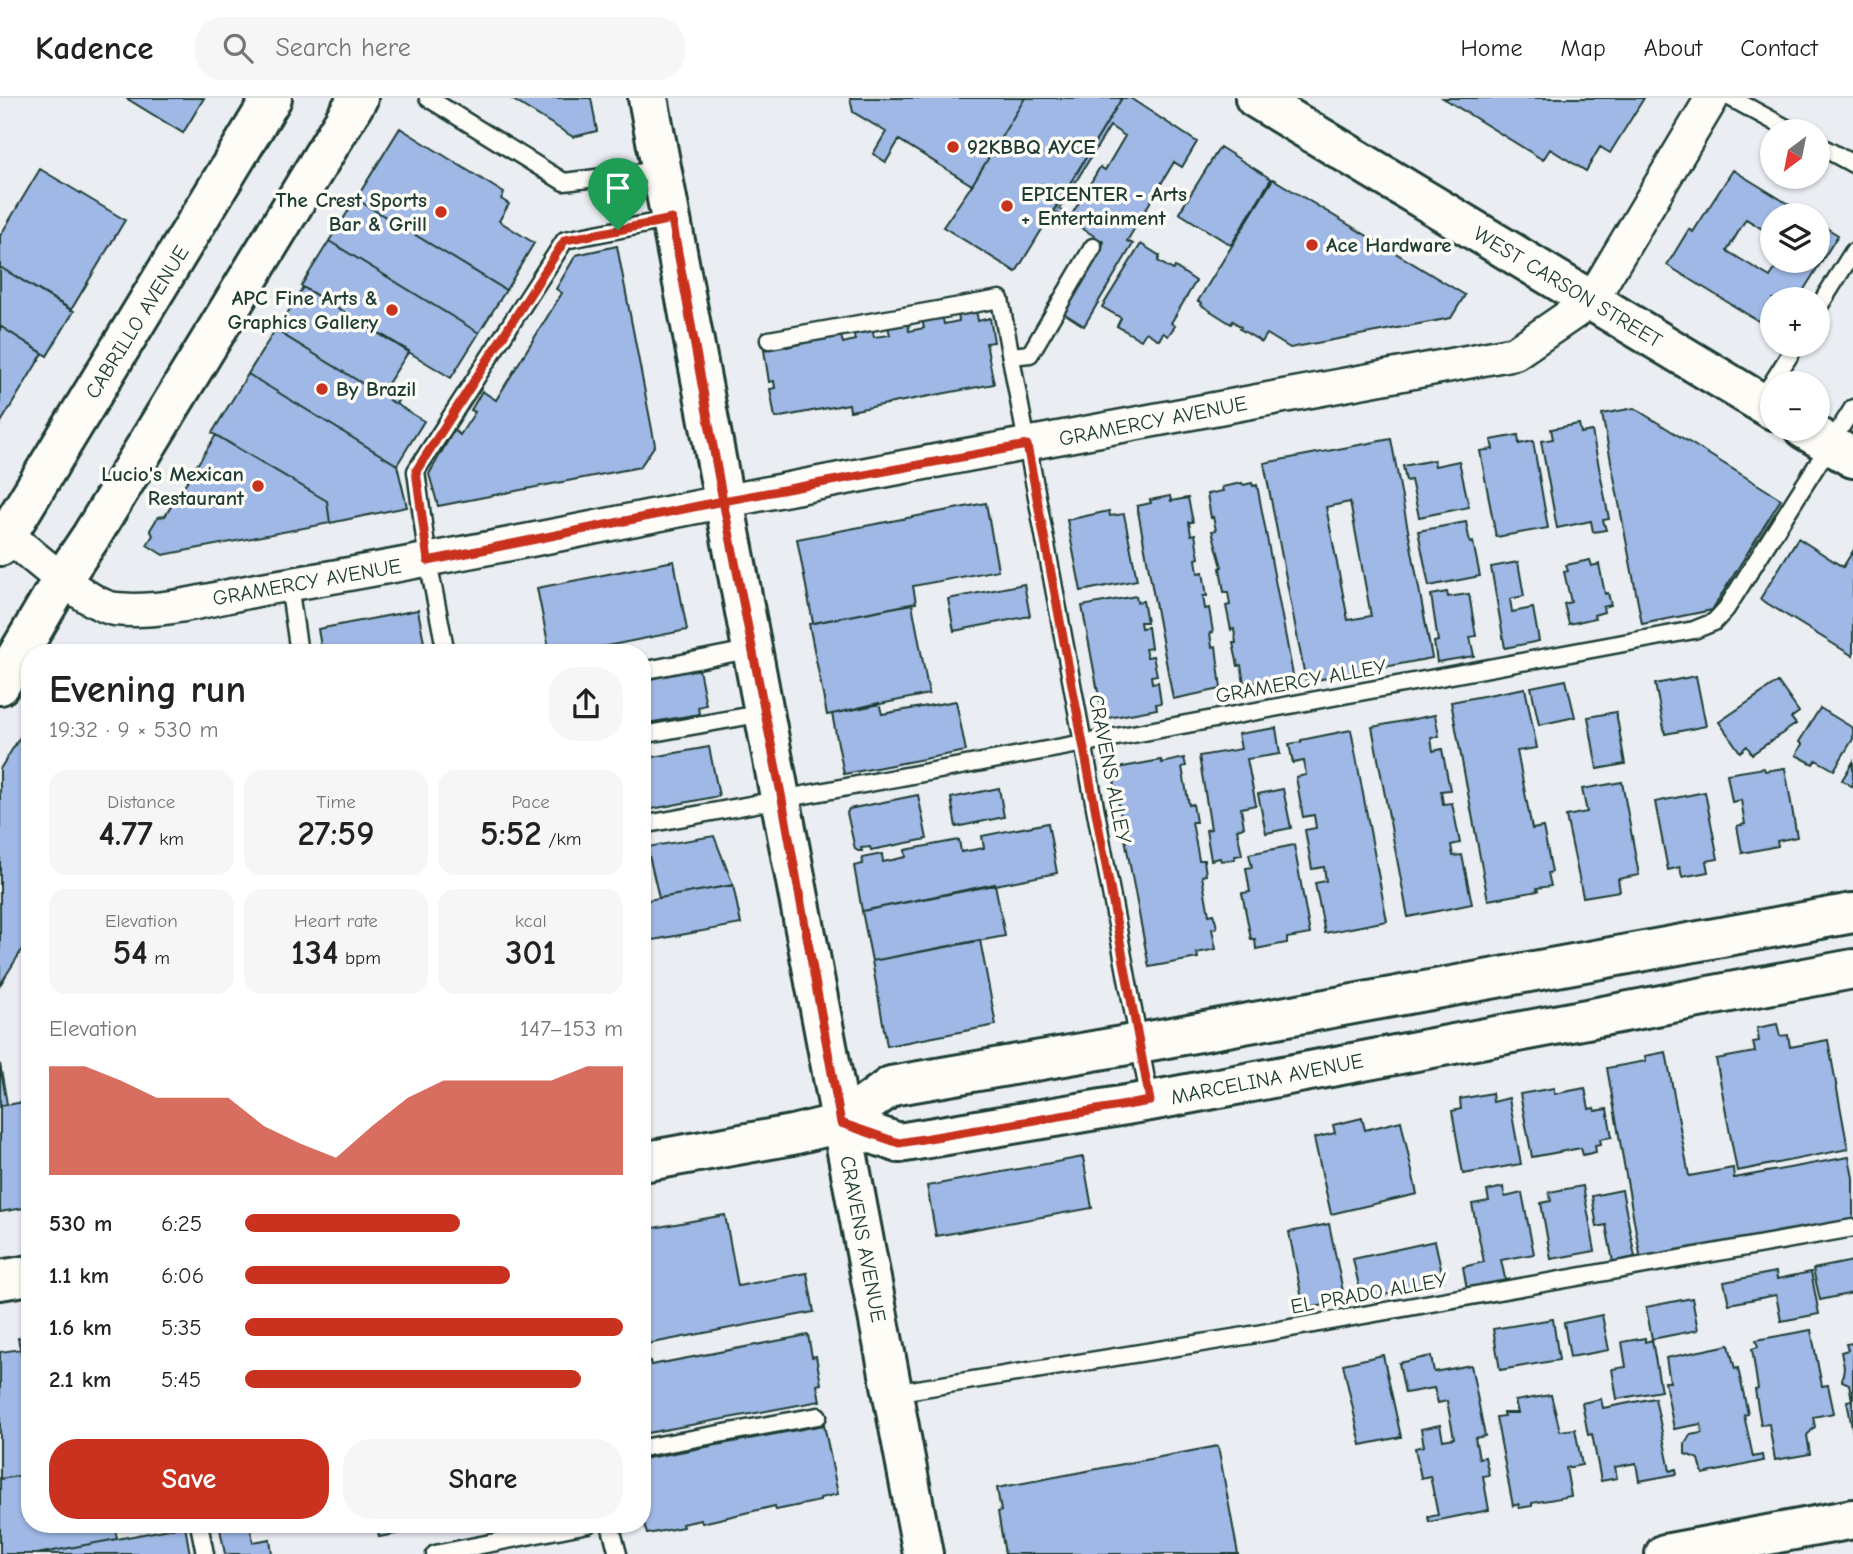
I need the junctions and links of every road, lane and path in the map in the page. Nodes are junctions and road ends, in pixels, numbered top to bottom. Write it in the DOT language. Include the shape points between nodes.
graph roads {
  1 [pos="272,98"];
  2 [pos="358,98"];
  3 [pos="428,98"];
  4 [pos="648,98"];
  5 [pos="1255,98"];
  6 [pos="1712,98"];
  7 [pos="1731,98"];
  8 [pos="1770,119"];
  9 [pos="1830,152"];
  10 [pos="1853,164"];
  11 [pos="661,170"];
  12 [pos="672,219"];
  13 [pos="1093,247"];
  14 [pos="1853,252"];
  15 [pos="1830,289"];
  16 [pos="1591,301"];
  17 [pos="769,340"];
  18 [pos="1012,356"];
  19 [pos="1760,402"];
  20 [pos="1853,408"];
  21 [pos="1829,444"];
  22 [pos="1027,445"];
  23 [pos="723,501"];
  24 [pos="2,536"];
  25 [pos="428,561"];
  26 [pos="63,579"];
  27 [pos="289,585"];
  28 [pos="24,644"];
  29 [pos="298,644"];
  30 [pos="444,644"];
  31 [pos="753,649"];
  32 [pos="21,650"];
  33 [pos="651,669"];
  34 [pos="0,685"];
  35 [pos="765,713"];
  36 [pos="651,733"];
  37 [pos="1084,743"];
  38 [pos="782,799"];
  39 [pos="651,823"];
  40 [pos="1853,913"];
  41 [pos="1853,969"];
  42 [pos="1139,1043"];
  43 [pos="1150,1101"];
  44 [pos="841,1123"];
  45 [pos="651,1160"];
  46 [pos="1853,1228"];
  47 [pos="21,1276"];
  48 [pos="0,1280"];
  49 [pos="891,1393"];
  50 [pos="818,1416"];
  51 [pos="651,1446"];
  52 [pos="1853,1519"];
  53 [pos="201,1533"];
  54 [pos="542,1533"];
  55 [pos="612,1533"];
  56 [pos="205,1554"];
  57 [pos="435,1554"];
  58 [pos="618,1554"];
  59 [pos="923,1554"];
  60 [pos="1665,1554"];
  1 -- 24 [label="street, CABRILLO AVENUE"];
  2 -- 26 [label="street"];
  3 -- 11 [label="lane" via="564,181"];
  4 -- 11 [label="street, CRAVENS AVENUE"];
  5 -- 16 [label="street, WEST CARSON STREET"];
  6 -- 16 [label="street, GRAMERCY AVENUE"];
  7 -- 8 [label="lane"];
  9 -- 10 [label="lane"];
  11 -- 12 [label="street, CRAVENS AVENUE"];
  12 -- 23 [label="street, CRAVENS AVENUE"];
  12 -- 25 [label="lane" via="565,240 416,471"];
  13 -- 18 [label="lane" via="1030,354"];
  14 -- 15 [label="lane"];
  16 -- 19 [label="street, WEST CARSON STREET"];
  16 -- 22 [label="street, GRAMERCY AVENUE" via="1515,353"];
  17 -- 18 [label="lane, CRAVENS ALLEY" via="1000,299"];
  18 -- 22 [label="lane, CRAVENS ALLEY"];
  20 -- 21 [label="lane, GRAMERCY ALLEY"];
  21 -- 37 [label="lane, GRAMERCY ALLEY" via="1726,609 1714,622 1694,631"];
  22 -- 23 [label="street, GRAMERCY AVENUE"];
  22 -- 37 [label="lane, CRAVENS ALLEY"];
  23 -- 25 [label="street, GRAMERCY AVENUE"];
  23 -- 31 [label="street, CRAVENS AVENUE"];
  24 -- 26 [label="street, GRAMERCY AVENUE"];
  25 -- 27 [label="street, GRAMERCY AVENUE"];
  25 -- 30 [label="lane"];
  26 -- 27 [label="street, GRAMERCY AVENUE" via="109,608 153,611"];
  26 -- 28 [label="street"];
  27 -- 29 [label="lane"];
  31 -- 33 [label="lane"];
  31 -- 35 [label="street, CRAVENS AVENUE"];
  32 -- 34 [label="street"];
  35 -- 36 [label="lane"];
  35 -- 38 [label="street, CRAVENS AVENUE"];
  37 -- 38 [label="lane, GRAMERCY ALLEY"];
  37 -- 42 [label="lane, CRAVENS ALLEY"];
  38 -- 39 [label="lane, GRAMERCY ALLEY"];
  38 -- 44 [label="street, CRAVENS AVENUE"];
  40 -- 42 [label="street"];
  41 -- 43 [label="street, MARCELINA AVENUE"];
  42 -- 43 [label="lane, CRAVENS ALLEY"];
  42 -- 44 [label="street" via="891,1086"];
  43 -- 44 [label="street, MARCELINA AVENUE" via="899,1143"];
  44 -- 45 [label="street"];
  44 -- 49 [label="street, CRAVENS AVENUE"];
  46 -- 49 [label="lane, EL PRADO ALLEY" via="1271,1332"];
  47 -- 48 [label="street"];
  49 -- 59 [label="street, CRAVENS AVENUE"];
  50 -- 51 [label="lane"];
  52 -- 60 [label="street"];
  53 -- 56 [label="lane"];
  54 -- 57 [label="lane"];
  55 -- 58 [label="lane"];
}
